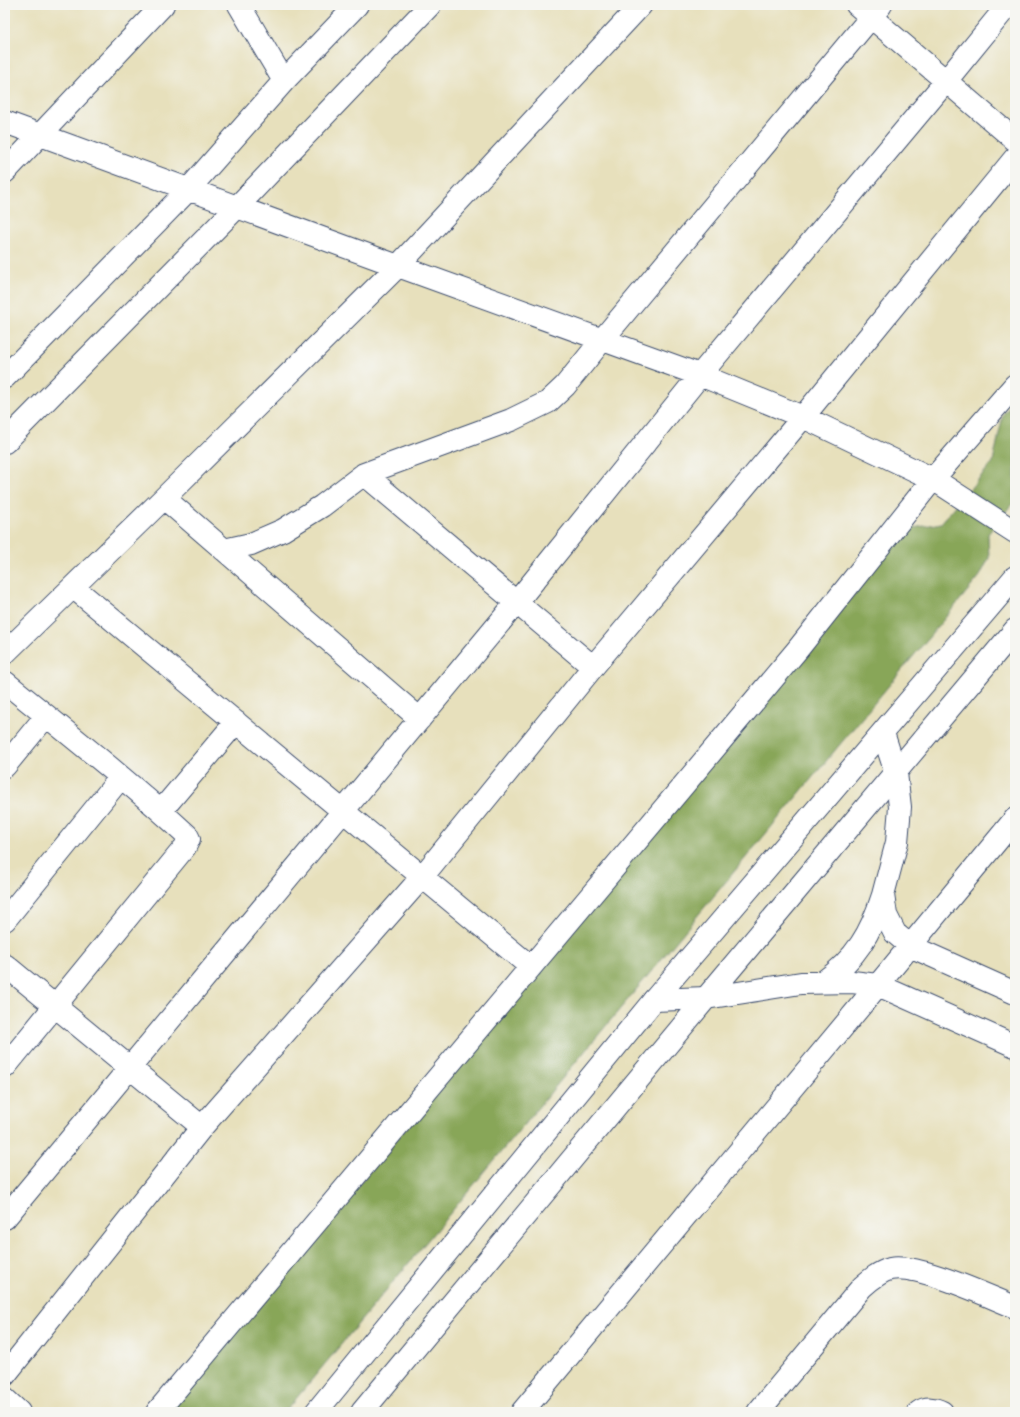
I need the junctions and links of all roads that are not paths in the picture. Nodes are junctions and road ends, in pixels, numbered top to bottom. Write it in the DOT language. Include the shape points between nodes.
graph roads {
  1 [pos="163,5"];
  2 [pos="239,5"];
  3 [pos="357,5"];
  4 [pos="430,5"];
  5 [pos="641,5"];
  6 [pos="1008,5"];
  7 [pos="870,9"];
  8 [pos="284,81"];
  9 [pos="946,81"];
  10 [pos="5,122"];
  11 [pos="40,136"];
  12 [pos="1015,140"];
  13 [pos="1015,158"];
  14 [pos="5,172"];
  15 [pos="188,190"];
  16 [pos="238,206"];
  17 [pos="398,266"];
  18 [pos="602,340"];
  19 [pos="700,375"];
  20 [pos="5,377"];
  21 [pos="1015,384"];
  22 [pos="803,417"];
  23 [pos="5,442"];
  24 [pos="364,474"];
  25 [pos="933,479"];
  26 [pos="164,498"];
  27 [pos="1015,532"];
  28 [pos="224,550"];
  29 [pos="1015,577"];
  30 [pos="73,587"];
  31 [pos="516,603"];
  32 [pos="1015,630"];
  33 [pos="5,653"];
  34 [pos="593,667"];
  35 [pos="5,682"];
  36 [pos="46,716"];
  37 [pos="420,719"];
  38 [pos="236,722"];
  39 [pos="883,733"];
  40 [pos="5,766"];
  41 [pos="896,773"];
  42 [pos="121,776"];
  43 [pos="161,811"];
  44 [pos="343,812"];
  45 [pos="1015,819"];
  46 [pos="422,877"];
  47 [pos="883,895"];
  48 [pos="5,920"];
  49 [pos="910,946"];
  50 [pos="5,965"];
  51 [pos="530,967"];
  52 [pos="823,982"];
  53 [pos="878,985"];
  54 [pos="1015,994"];
  55 [pos="706,998"];
  56 [pos="654,1000"];
  57 [pos="54,1006"];
  58 [pos="1015,1046"];
  59 [pos="5,1067"];
  60 [pos="131,1068"];
  61 [pos="202,1127"];
  62 [pos="5,1218"];
  63 [pos="1015,1307"];
  64 [pos="5,1375"];
  65 [pos="5,1399"];
  66 [pos="528,1411"];
  67 [pos="19,1412"];
  68 [pos="157,1412"];
  69 [pos="316,1412"];
  70 [pos="362,1412"];
  71 [pos="758,1412"];
  72 [pos="919,1412"];
  73 [pos="942,1412"];
  1 -- 11 [label="main road"];
  2 -- 8 [label="main road"];
  3 -- 8 [label="main road"];
  4 -- 16 [label="main road"];
  5 -- 17 [label="main road"];
  6 -- 9 [label="main road"];
  7 -- 9 [label="main road"];
  7 -- 18 [label="main road"];
  8 -- 15 [label="main road"];
  9 -- 12 [label="main road"];
  9 -- 19 [label="main road"];
  10 -- 11 [label="main road"];
  11 -- 14 [label="main road"];
  11 -- 15 [label="main road"];
  13 -- 22 [label="main road"];
  15 -- 16 [label="main road"];
  15 -- 20 [label="main road"];
  16 -- 17 [label="main road"];
  16 -- 23 [label="main road"];
  17 -- 18 [label="main road"];
  17 -- 26 [label="main road"];
  18 -- 19 [label="main road"];
  18 -- 24 [label="main road" via="565,386 548,402 511,420"];
  19 -- 22 [label="main road"];
  19 -- 31 [label="main road"];
  21 -- 25 [label="main road"];
  22 -- 25 [label="main road"];
  22 -- 34 [label="main road"];
  24 -- 28 [label="main road" via="322,506 283,530 251,544"];
  24 -- 31 [label="main road"];
  25 -- 27 [label="main road"];
  25 -- 51 [label="main road" via="798,649"];
  26 -- 28 [label="main road"];
  26 -- 30 [label="main road"];
  28 -- 37 [label="main road"];
  29 -- 39 [label="main road"];
  30 -- 33 [label="main road"];
  30 -- 38 [label="main road"];
  31 -- 34 [label="main road"];
  31 -- 37 [label="main road"];
  32 -- 41 [label="main road"];
  34 -- 46 [label="main road"];
  35 -- 36 [label="main road"];
  36 -- 40 [label="main road"];
  36 -- 42 [label="main road"];
  37 -- 44 [label="main road"];
  38 -- 43 [label="main road"];
  38 -- 44 [label="main road"];
  39 -- 41 [label="main road"];
  39 -- 56 [label="main road"];
  41 -- 47 [label="main road" via="900,807 897,842"];
  41 -- 55 [label="main road"];
  42 -- 43 [label="main road"];
  42 -- 48 [label="main road"];
  43 -- 57 [label="main road" via="187,835 186,847"];
  44 -- 46 [label="main road"];
  44 -- 60 [label="main road"];
  45 -- 49 [label="main road"];
  46 -- 51 [label="main road"];
  46 -- 61 [label="main road"];
  47 -- 49 [label="main road" via="886,915 895,933"];
  47 -- 52 [label="main road" via="869,932 858,949"];
  49 -- 53 [label="main road"];
  49 -- 54 [label="main road"];
  50 -- 57 [label="main road"];
  51 -- 68 [label="main road"];
  52 -- 53 [label="main road"];
  52 -- 55 [label="main road"];
  53 -- 58 [label="main road"];
  53 -- 66 [label="main road"];
  55 -- 56 [label="main road"];
  55 -- 70 [label="main road"];
  56 -- 69 [label="main road"];
  57 -- 59 [label="main road"];
  57 -- 60 [label="main road"];
  60 -- 61 [label="main road"];
  60 -- 62 [label="main road"];
  61 -- 64 [label="main road"];
  63 -- 71 [label="main road" via="933,1275 912,1269 890,1269 862,1287"];
  65 -- 67 [label="main road"];
  72 -- 73 [label="main road" via="930,1408"];
}
